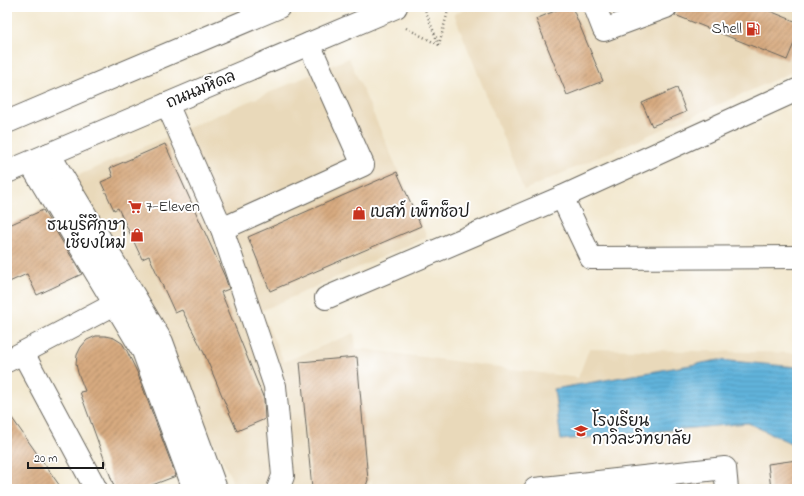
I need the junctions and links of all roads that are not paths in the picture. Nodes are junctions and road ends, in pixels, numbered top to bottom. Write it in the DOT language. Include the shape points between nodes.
graph roads {
  1 [pos="595,7"];
  2 [pos="666,7"];
  3 [pos="276,8"];
  4 [pos="388,10"];
  5 [pos="309,44"];
  6 [pos="797,90"];
  7 [pos="167,104"];
  8 [pos="7,122"];
  9 [pos="39,158"];
  10 [pos="7,172"];
  11 [pos="7,185"];
  12 [pos="562,197"];
  13 [pos="222,228"];
  14 [pos="797,257"];
  15 [pos="102,263"];
  16 [pos="326,298"];
  17 [pos="115,304"];
  18 [pos="15,357"];
  19 [pos="96,489"];
  20 [pos="194,489"];
  21 [pos="216,489"];
  22 [pos="278,489"];
  23 [pos="535,489"];
  24 [pos="727,489"];
  1 -- 2 [label="street" via="604,30"];
  3 -- 8 [label="street"];
  4 -- 5 [label="street, ถนนมหิดล"];
  5 -- 7 [label="street, ถนนมหิดล"];
  5 -- 13 [label="street" via="363,165"];
  6 -- 12 [label="street"];
  7 -- 9 [label="street, ถนนมหิดล"];
  7 -- 13 [label="street"];
  9 -- 10 [label="street, ถนนมหิดล"];
  9 -- 11 [label="street"];
  9 -- 15 [label="street"];
  12 -- 14 [label="street" via="591,258"];
  12 -- 16 [label="street"];
  13 -- 22 [label="street" via="275,386 283,476"];
  15 -- 17 [label="street"];
  15 -- 21 [label="street" via="162,342"];
  17 -- 18 [label="street"];
  17 -- 20 [label="street" via="143,351"];
  18 -- 19 [label="street"];
  23 -- 24 [label="street" via="725,468"];
}
